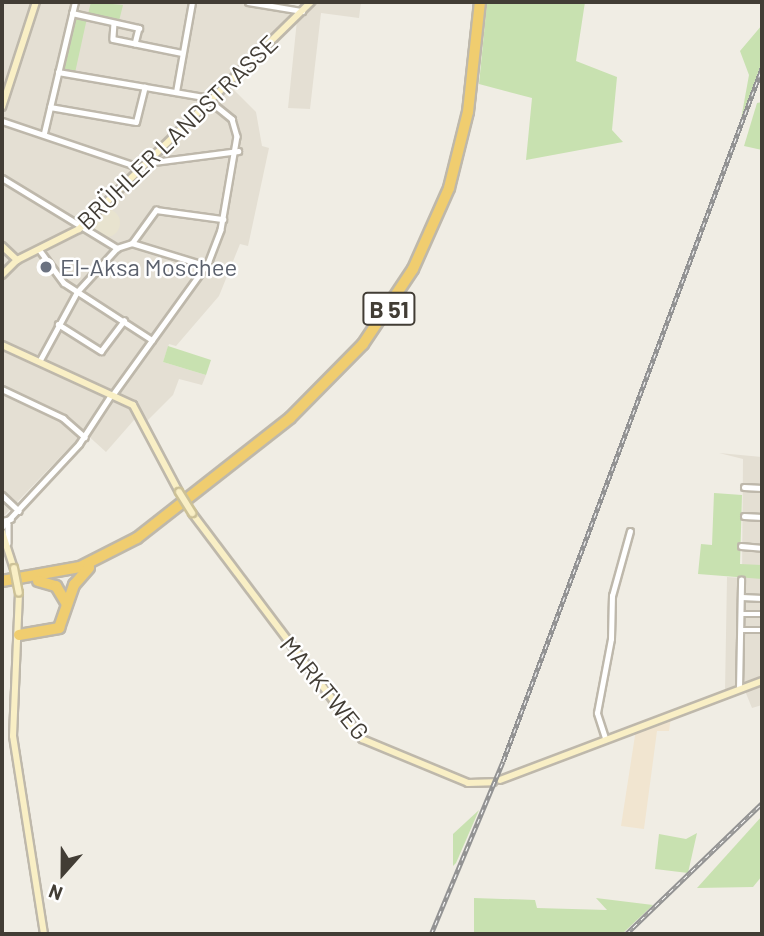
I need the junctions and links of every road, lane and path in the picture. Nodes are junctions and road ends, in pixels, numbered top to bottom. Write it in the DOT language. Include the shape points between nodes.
graph roads {
  1 [pos="36,2"];
  2 [pos="75,2"];
  3 [pos="192,2"];
  4 [pos="248,2"];
  5 [pos="311,2"];
  6 [pos="480,2"];
  7 [pos="302,11"];
  8 [pos="72,13"];
  9 [pos="114,23"];
  10 [pos="135,44"];
  11 [pos="182,53"];
  12 [pos="58,72"];
  13 [pos="145,87"];
  14 [pos="176,92"];
  15 [pos="212,100"];
  16 [pos="2,107"];
  17 [pos="50,107"];
  18 [pos="2,121"];
  19 [pos="44,133"];
  20 [pos="238,151"];
  21 [pos="144,166"];
  22 [pos="2,178"];
  23 [pos="223,219"];
  24 [pos="79,229"];
  25 [pos="132,243"];
  26 [pos="2,246"];
  27 [pos="117,248"];
  28 [pos="39,249"];
  29 [pos="18,260"];
  30 [pos="207,266"];
  31 [pos="2,275"];
  32 [pos="78,292"];
  33 [pos="124,321"];
  34 [pos="58,324"];
  35 [pos="152,340"];
  36 [pos="2,345"];
  37 [pos="39,362"];
  38 [pos="2,389"];
  39 [pos="112,394"];
  40 [pos="85,437"];
  41 [pos="744,488"];
  42 [pos="762,488"];
  43 [pos="2,495"];
  44 [pos="20,511"];
  45 [pos="744,516"];
  46 [pos="762,517"];
  47 [pos="2,521"];
  48 [pos="10,521"];
  49 [pos="2,530"];
  50 [pos="630,531"];
  51 [pos="741,546"];
  52 [pos="762,548"];
  53 [pos="10,552"];
  54 [pos="104,557"];
  55 [pos="25,580"];
  56 [pos="741,580"];
  57 [pos="2,581"];
  58 [pos="742,597"];
  59 [pos="762,598"];
  60 [pos="68,608"];
  61 [pos="742,614"];
  62 [pos="762,614"];
  63 [pos="742,630"];
  64 [pos="762,630"];
  65 [pos="19,633"];
  66 [pos="762,681"];
  67 [pos="739,689"];
  68 [pos="605,738"];
  69 [pos="44,934"];
  1 -- 16 [label="street"];
  2 -- 8 [label="street"];
  3 -- 11 [label="street"];
  4 -- 7 [label="street"];
  5 -- 7 [label="street, BRÜHLER LANDSTRASSE"];
  6 -- 54 [label="highway, B 51" via="464,133 438,217 389,309 311,399 157,524"];
  7 -- 15 [label="street, BRÜHLER LANDSTRASSE"];
  8 -- 9 [label="street"];
  8 -- 12 [label="street"];
  9 -- 10 [label="street" via="111,38"];
  9 -- 10 [label="street" via="139,28"];
  10 -- 11 [label="street"];
  11 -- 14 [label="street"];
  12 -- 13 [label="street"];
  12 -- 17 [label="street"];
  13 -- 14 [label="street"];
  13 -- 17 [label="street" via="135,122"];
  14 -- 15 [label="street"];
  15 -- 20 [label="street" via="234,124"];
  15 -- 21 [label="street, BRÜHLER LANDSTRASSE"];
  17 -- 19 [label="street"];
  18 -- 19 [label="street"];
  19 -- 21 [label="street"];
  20 -- 21 [label="street"];
  20 -- 23 [label="street"];
  21 -- 24 [label="street, BRÜHLER LANDSTRASSE"];
  22 -- 24 [label="street"];
  23 -- 25 [label="street" via="156,210"];
  23 -- 30 [label="street"];
  24 -- 27 [label="street"];
  24 -- 28 [label="street, BRÜHLER LANDSTRASSE"];
  25 -- 27 [label="street"];
  25 -- 30 [label="street"];
  26 -- 29 [label="street"];
  27 -- 32 [label="street"];
  28 -- 29 [label="street, BRÜHLER LANDSTRASSE"];
  28 -- 32 [label="street"];
  29 -- 31 [label="street, BRÜHLER LANDSTRASSE"];
  30 -- 35 [label="street"];
  32 -- 33 [label="street"];
  32 -- 34 [label="street"];
  33 -- 34 [label="street" via="101,351"];
  33 -- 35 [label="street"];
  34 -- 37 [label="street"];
  35 -- 39 [label="street"];
  36 -- 37 [label="street, MARKTWEG"];
  37 -- 39 [label="street, MARKTWEG"];
  38 -- 40 [label="street" via="63,418"];
  39 -- 40 [label="street"];
  39 -- 68 [label="street, MARKTWEG, bridge" via="133,405 192,513 362,739 468,783 496,781"];
  40 -- 44 [label="street"];
  41 -- 42 [label="street"];
  43 -- 44 [label="street"];
  44 -- 48 [label="street"];
  45 -- 46 [label="street"];
  47 -- 48 [label="street"];
  48 -- 49 [label="street"];
  48 -- 53 [label="street"];
  49 -- 53 [label="street"];
  50 -- 68 [label="street" via="612,596 611,639 597,713"];
  51 -- 52 [label="street"];
  53 -- 65 [label="street, bridge" via="19,593"];
  54 -- 55 [label="highway, B 51"];
  54 -- 60 [label="highway" via="76,580"];
  55 -- 57 [label="highway, B 51"];
  55 -- 60 [label="highway" via="54,585"];
  56 -- 58 [label="street"];
  58 -- 59 [label="street"];
  58 -- 61 [label="street"];
  60 -- 65 [label="highway" via="59,628 39,635"];
  61 -- 62 [label="street"];
  61 -- 63 [label="street"];
  63 -- 64 [label="street"];
  63 -- 67 [label="street"];
  65 -- 69 [label="street" via="13,730"];
  66 -- 67 [label="street, MARKTWEG"];
  67 -- 68 [label="street, MARKTWEG"];
}
